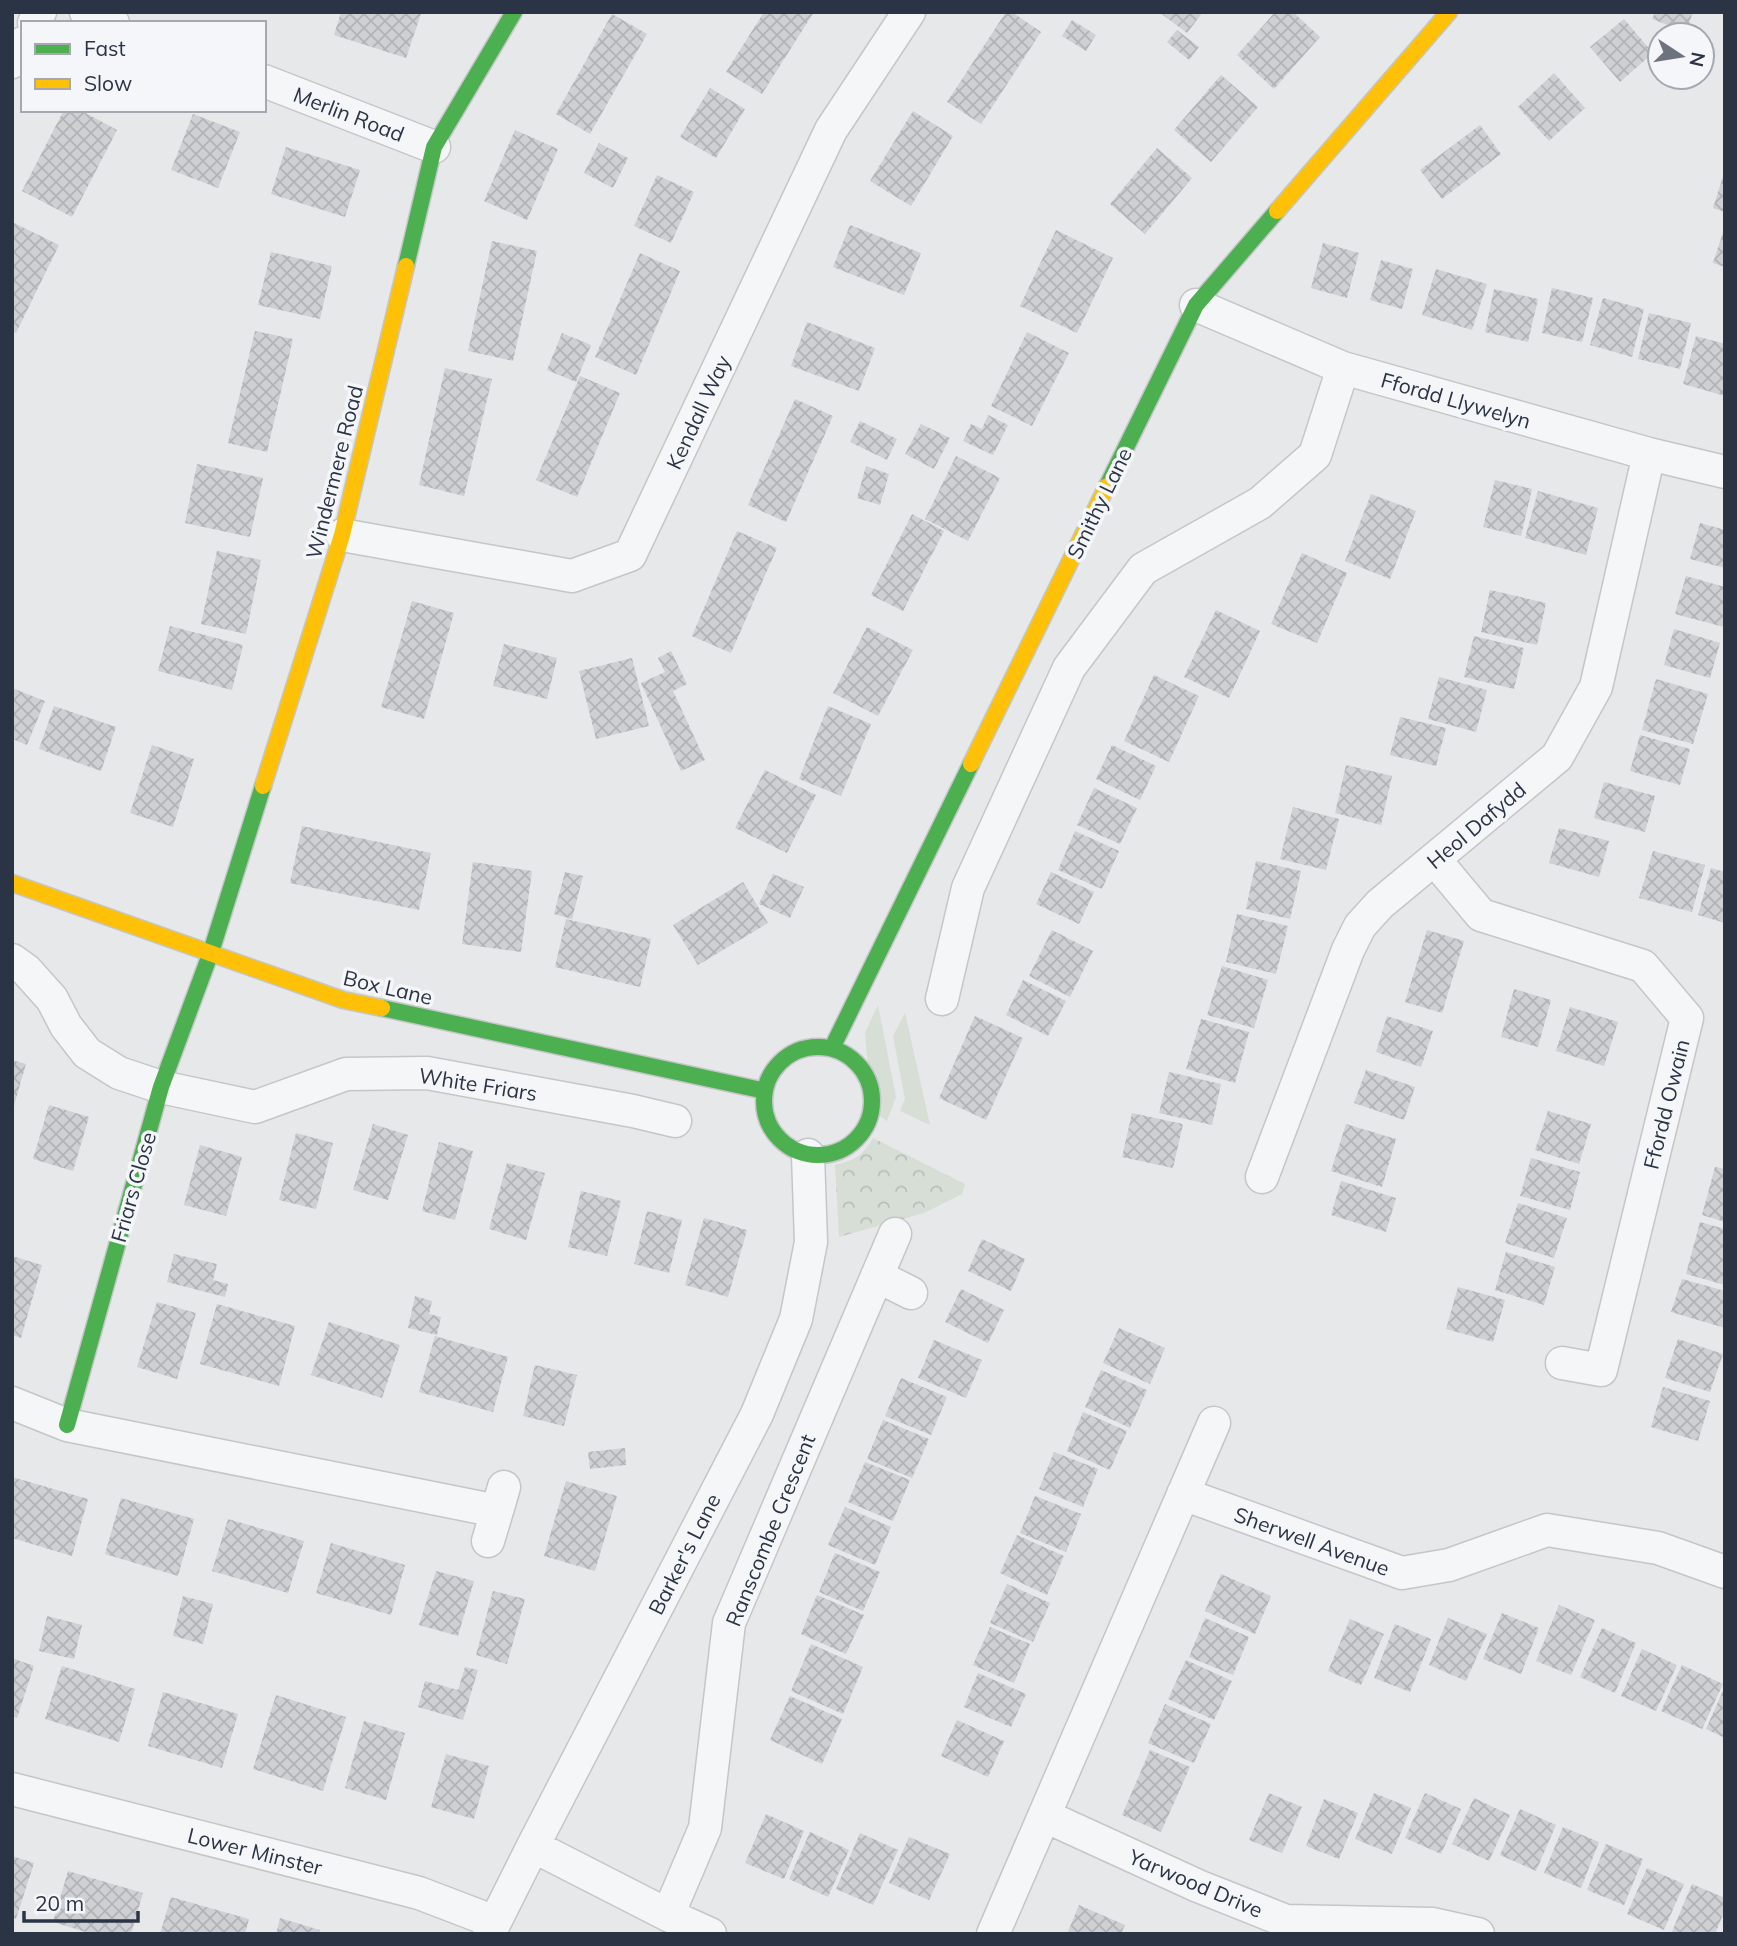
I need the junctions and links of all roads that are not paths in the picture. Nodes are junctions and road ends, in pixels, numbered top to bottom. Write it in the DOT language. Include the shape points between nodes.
graph roads {
  1 [pos="86,12"];
  2 [pos="514,12"];
  3 [pos="909,12"];
  4 [pos="1449,12"];
  5 [pos="108,21"];
  6 [pos="21,46"];
  7 [pos="12,62"];
  8 [pos="266,82"];
  9 [pos="434,147"];
  10 [pos="1196,305"];
  11 [pos="1343,368"];
  12 [pos="1649,454"];
  13 [pos="1725,472"];
  14 [pos="342,535"];
  15 [pos="1434,860"];
  16 [pos="12,883"];
  17 [pos="211,952"];
  18 [pos="12,960"];
  19 [pos="942,999"];
  20 [pos="832,1048"];
  21 [pos="161,1087"];
  22 [pos="765,1091"];
  23 [pos="675,1121"];
  24 [pos="808,1155"];
  25 [pos="1262,1177"];
  26 [pos="895,1234"];
  27 [pos="877,1276"];
  28 [pos="911,1293"];
  29 [pos="1562,1363"];
  30 [pos="12,1403"];
  31 [pos="1214,1423"];
  32 [pos="67,1425"];
  33 [pos="1184,1494"];
  34 [pos="488,1541"];
  35 [pos="1725,1572"];
  36 [pos="12,1789"];
  37 [pos="1045,1816"];
  38 [pos="533,1846"];
  39 [pos="668,1915"];
  40 [pos="492,1928"];
  41 [pos="710,1934"];
  42 [pos="992,1934"];
  43 [pos="1478,1934"];
  1 -- 5 [label="street"];
  2 -- 9 [label="street, Windermere Road"];
  3 -- 14 [label="street, Kendall Way" via="831,130 630,555 572,576"];
  4 -- 10 [label="street, Smithy Lane"];
  6 -- 7 [label="street"];
  8 -- 9 [label="street, Merlin Road"];
  9 -- 14 [label="street, Windermere Road"];
  10 -- 11 [label="street, Ffordd Llywelyn"];
  10 -- 20 [label="street, Smithy Lane"];
  11 -- 12 [label="street, Ffordd Llywelyn"];
  11 -- 19 [label="street" via="1315,455 1260,503 1143,569 1069,668 968,888"];
  12 -- 13 [label="street, Ffordd Llywelyn"];
  12 -- 15 [label="street, Heol Dafydd" via="1596,687 1557,757"];
  14 -- 17 [label="street, Windermere Road"];
  15 -- 25 [label="street, Heol Dafydd" via="1360,926"];
  15 -- 29 [label="street, Ffordd Owain" via="1481,915 1643,966 1687,1018 1601,1370"];
  16 -- 17 [label="street, Box Lane"];
  17 -- 21 [label="street, Friars Close"];
  17 -- 22 [label="street, Box Lane" via="343,1000"];
  18 -- 21 [label="street, White Friars" via="52,999 87,1054 120,1073"];
  20 -- 22 [label="street" via="814,1046 782,1060"];
  20 -- 24 [label="street" via="847,1054 868,1077 873,1108 858,1139 844,1150"];
  21 -- 23 [label="street, White Friars" via="255,1107 346,1074 427,1073"];
  21 -- 32 [label="street, Friars Close"];
  22 -- 24 [label="street" via="764,1108 778,1139"];
  24 -- 38 [label="street, Barker's Lane" via="811,1242 796,1319 757,1414"];
  26 -- 27 [label="street, Ranscombe Crescent"];
  27 -- 28 [label="street"];
  27 -- 39 [label="street, Ranscombe Crescent" via="729,1623 705,1828"];
  30 -- 32 [label="street"];
  31 -- 33 [label="street"];
  32 -- 34 [label="street" via="501,1499"];
  33 -- 35 [label="street, Sherwell Avenue" via="1402,1573 1448,1565 1548,1530 1658,1548"];
  33 -- 37 [label="street"];
  36 -- 40 [label="street, Lower Minster" via="419,1893"];
  37 -- 42 [label="street"];
  37 -- 43 [label="street, Yarwood Drive" via="1286,1921 1433,1924"];
  38 -- 39 [label="street"];
  38 -- 40 [label="street, Barker's Lane"];
  39 -- 41 [label="street"];
}
